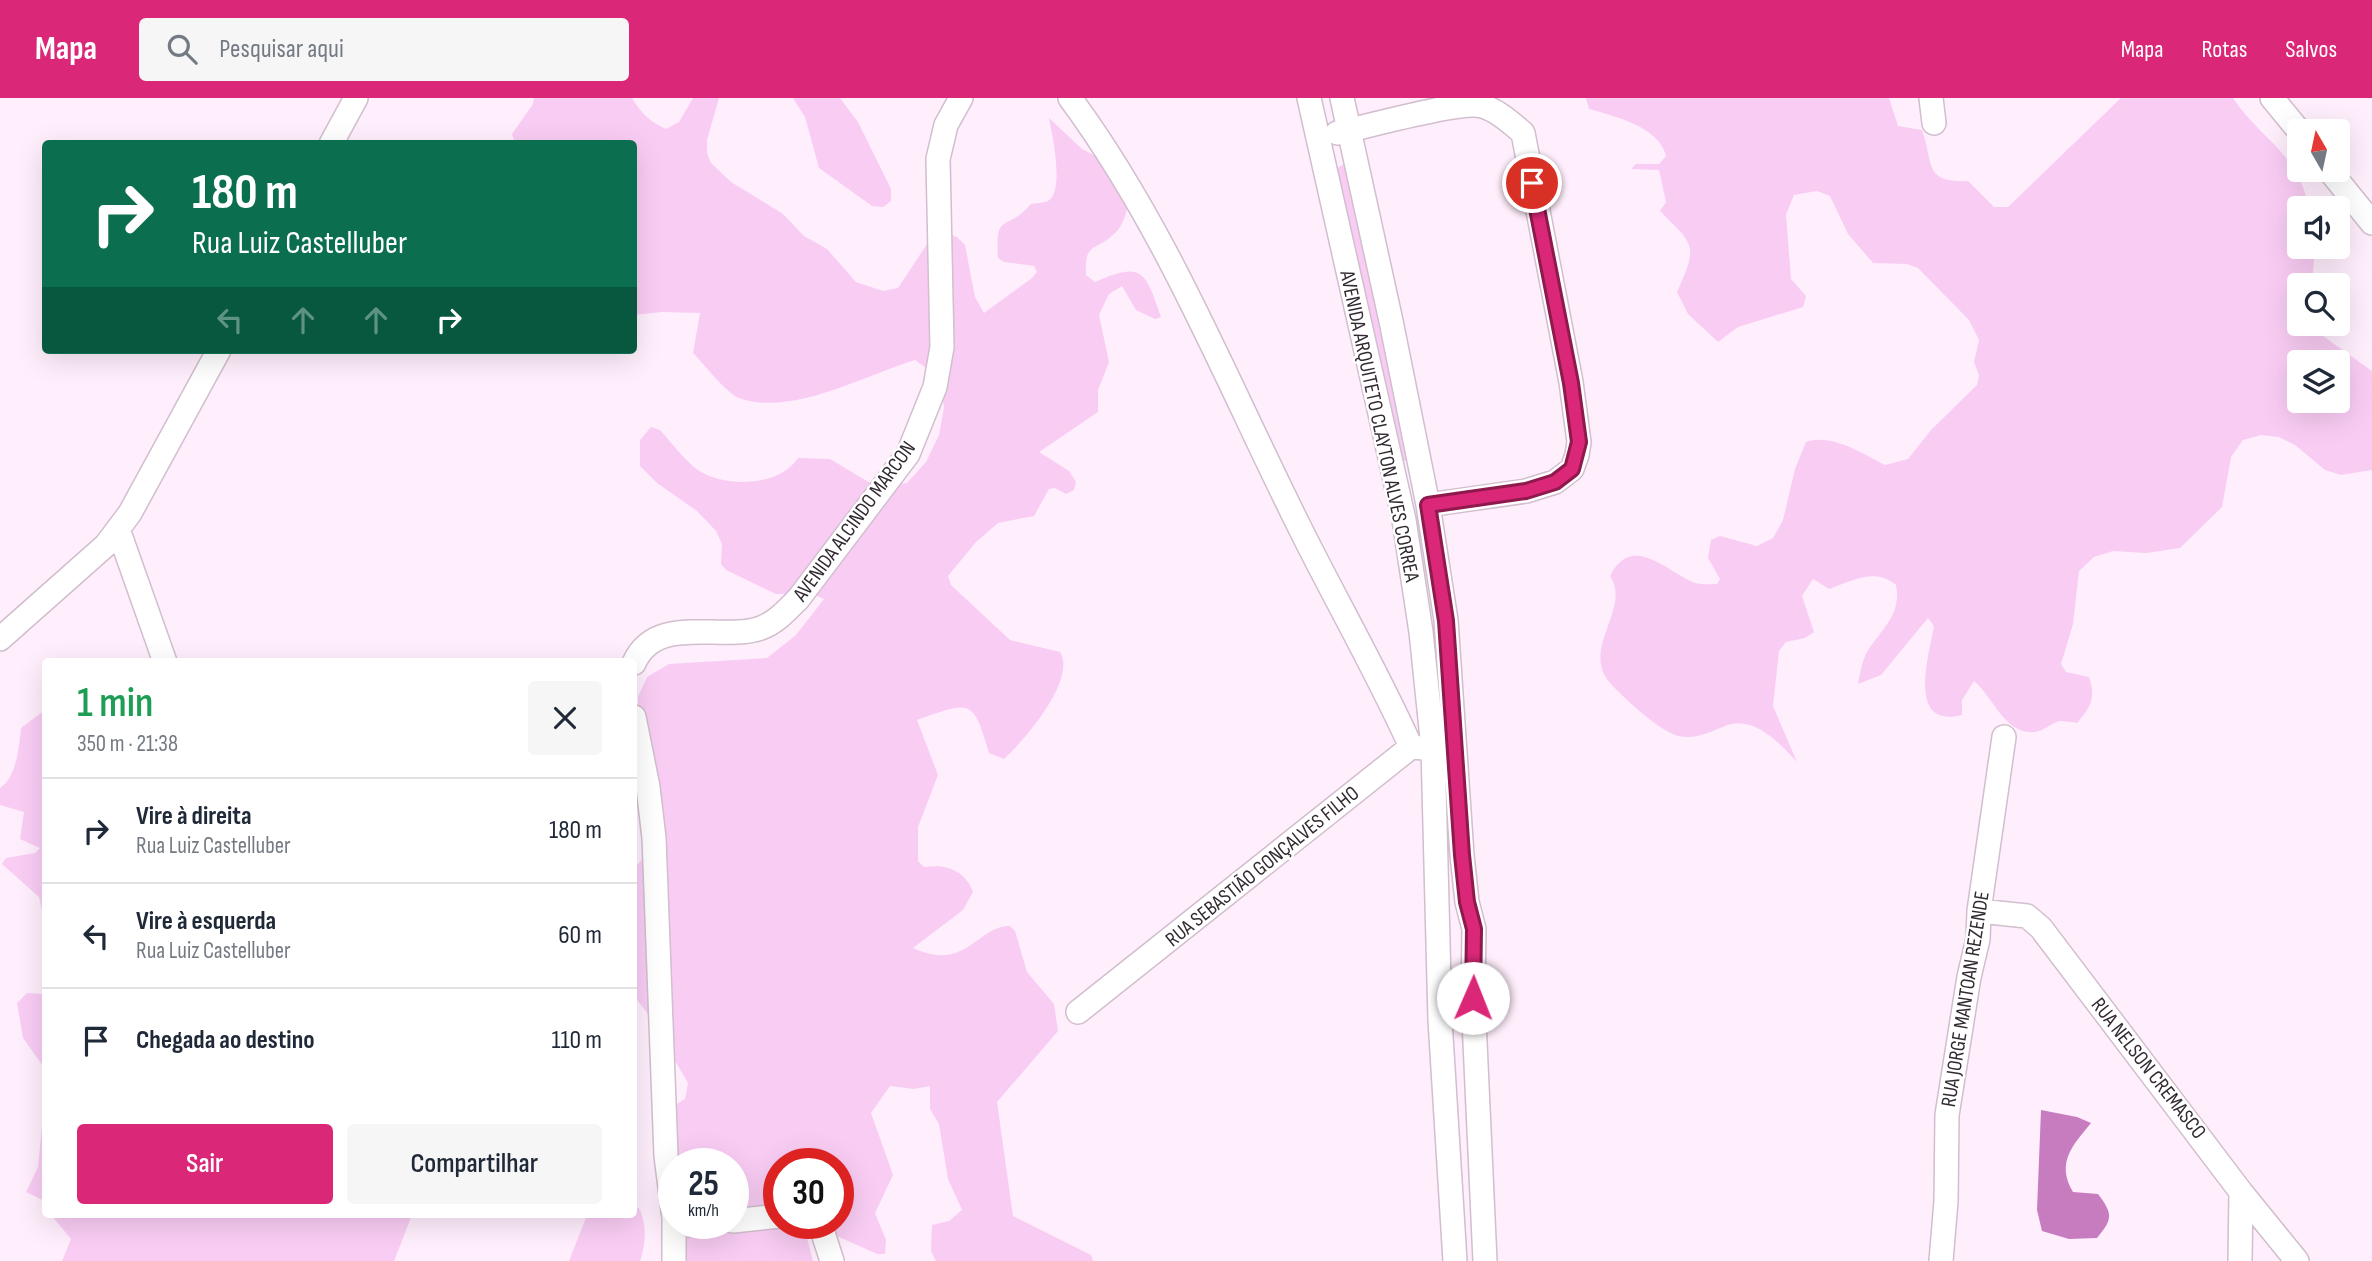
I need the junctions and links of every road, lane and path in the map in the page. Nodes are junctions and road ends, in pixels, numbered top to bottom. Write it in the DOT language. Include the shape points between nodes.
graph roads {
  1 [pos="356,98"];
  2 [pos="961,98"];
  3 [pos="1070,98"];
  4 [pos="1309,98"];
  5 [pos="1342,98"];
  6 [pos="1931,98"];
  7 [pos="2272,98"];
  8 [pos="2289,119"];
  9 [pos="1934,123"];
  10 [pos="1350,130"];
  11 [pos="1317,136"];
  12 [pos="333,140"];
  13 [pos="2339,182"];
  14 [pos="2372,223"];
  15 [pos="217,354"];
  16 [pos="1428,505"];
  17 [pos="118,528"];
  18 [pos="0,639"];
  19 [pos="164,658"];
  20 [pos="636,658"];
  21 [pos="637,732"];
  22 [pos="2004,737"];
  23 [pos="1433,747"];
  24 [pos="1462,855"];
  25 [pos="1437,859"];
  26 [pos="1979,911"];
  27 [pos="1440,929"];
  28 [pos="1474,929"];
  29 [pos="1078,1012"];
  30 [pos="666,1148"];
  31 [pos="2241,1192"];
  32 [pos="674,1239"];
  33 [pos="825,1239"];
  34 [pos="674,1261"];
  35 [pos="832,1261"];
  36 [pos="1455,1261"];
  37 [pos="1485,1261"];
  38 [pos="1941,1261"];
  39 [pos="2240,1261"];
  40 [pos="2297,1261"];
  1 -- 12 [label="street"];
  2 -- 20 [label="street, AVENIDA ALCINDO MARCON" via="946,125 938,159 942,347 936,387 908,454 783,615 743,632 673,632 648,644"];
  3 -- 23 [label="street" via="1106,146 1163,244 1298,524 1386,692"];
  4 -- 11 [label="street, AVENIDA ARQUITETO CLAYTON ALVES CORREA"];
  5 -- 10 [label="street, AVENIDA ARQUITETO CLAYTON ALVES CORREA"];
  6 -- 9 [label="street"];
  7 -- 8 [label="street"];
  10 -- 11 [label="street"];
  10 -- 16 [label="street, AVENIDA ARQUITETO CLAYTON ALVES CORREA"];
  10 -- 16 [label="street" via="1480,105 1523,133 1571,383 1577,455 1572,469 1555,482 1526,491"];
  11 -- 23 [label="street, AVENIDA ARQUITETO CLAYTON ALVES CORREA" via="1404,520"];
  13 -- 14 [label="street"];
  15 -- 17 [label="street"];
  16 -- 23 [label="street, AVENIDA ARQUITETO CLAYTON ALVES CORREA" via="1446,621"];
  17 -- 18 [label="street" via="106,545"];
  17 -- 19 [label="street"];
  21 -- 30 [label="street" via="654,838"];
  22 -- 26 [label="street, RUA JORGE MANTOAN REZENDE"];
  23 -- 24 [label="street, AVENIDA ARQUITETO CLAYTON ALVES CORREA"];
  23 -- 25 [label="street, AVENIDA ARQUITETO CLAYTON ALVES CORREA"];
  23 -- 29 [label="street, RUA SEBASTIÃO GONÇALVES FILHO"];
  24 -- 25 [label="street" via="1448,853"];
  24 -- 28 [label="street, AVENIDA ARQUITETO CLAYTON ALVES CORREA"];
  25 -- 27 [label="street, AVENIDA ARQUITETO CLAYTON ALVES CORREA"];
  26 -- 31 [label="street, RUA NELSON CREMASCO" via="2027,916 2041,928"];
  26 -- 38 [label="street, RUA JORGE MANTOAN REZENDE" via="1947,1115 1947,1201"];
  27 -- 28 [label="street" via="1455,934"];
  27 -- 36 [label="street, AVENIDA ARQUITETO CLAYTON ALVES CORREA" via="1441,1047"];
  28 -- 37 [label="street, AVENIDA ARQUITETO CLAYTON ALVES CORREA"];
  31 -- 39 [label="street"];
  31 -- 40 [label="street, RUA NELSON CREMASCO"];
  32 -- 34 [label="street"];
  33 -- 35 [label="street"];
}
